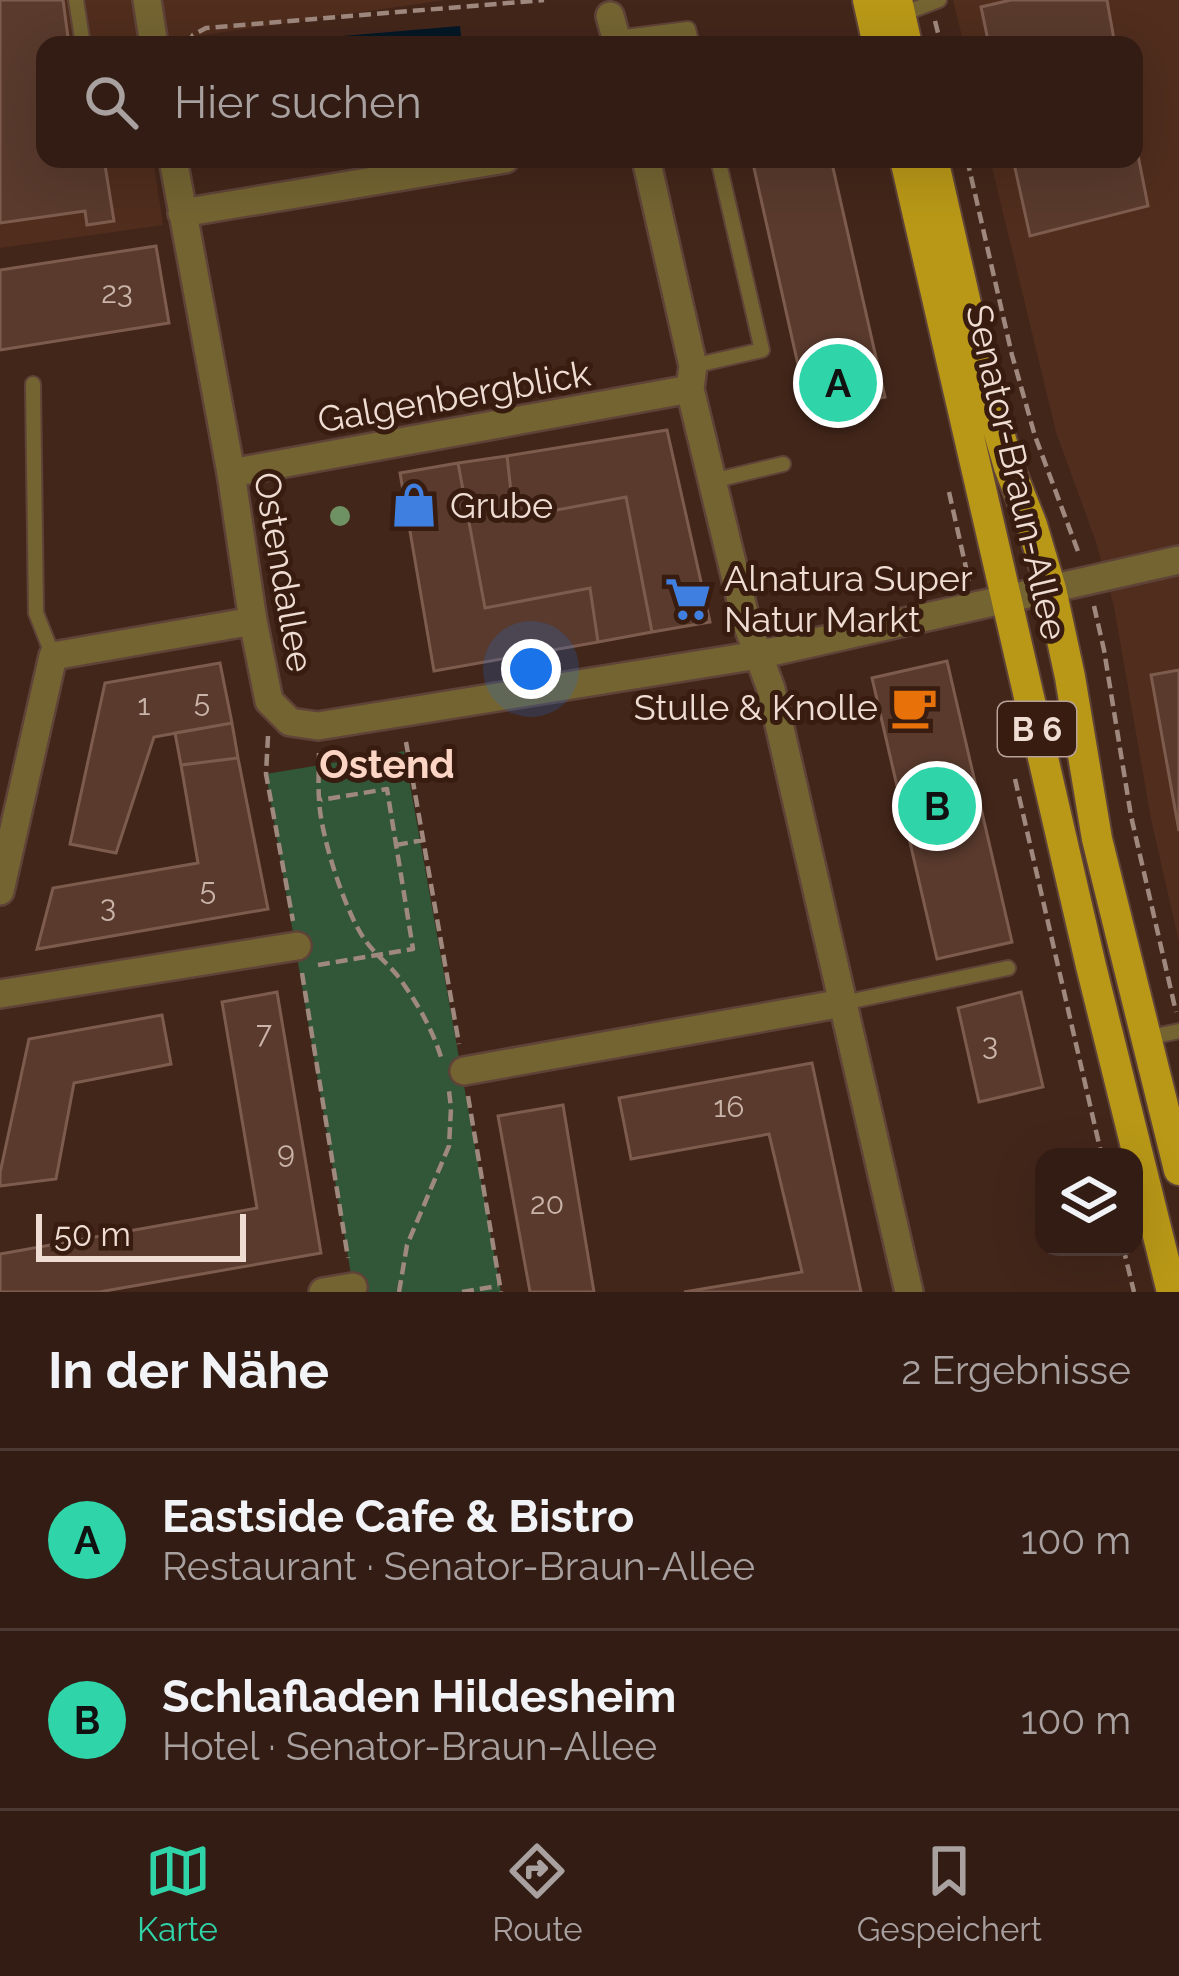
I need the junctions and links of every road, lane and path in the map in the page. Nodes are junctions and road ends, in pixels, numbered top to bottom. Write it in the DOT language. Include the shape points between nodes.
graph roads {
  1 [pos="76,0"];
  2 [pos="147,0"];
  3 [pos="544,0"];
  4 [pos="868,0"];
  5 [pos="939,0"];
  6 [pos="902,20"];
  7 [pos="614,33"];
  8 [pos="81,36"];
  9 [pos="153,36"];
  10 [pos="192,36"];
  11 [pos="690,36"];
  12 [pos="876,36"];
  13 [pos="174,168"];
  14 [pos="451,168"];
  15 [pos="648,168"];
  16 [pos="720,168"];
  17 [pos="906,168"];
  18 [pos="935,168"];
  19 [pos="182,213"];
  20 [pos="691,377"];
  21 [pos="33,384"];
  22 [pos="783,464"];
  23 [pos="231,473"];
  24 [pos="712,481"];
  25 [pos="960,540"];
  26 [pos="1179,560"];
  27 [pos="1052,589"];
  28 [pos="990,602"];
  29 [pos="254,621"];
  30 [pos="758,655"];
  31 [pos="53,656"];
  32 [pos="269,701"];
  33 [pos="401,712"];
  34 [pos="317,726"];
  35 [pos="1012,766"];
  36 [pos="319,800"];
  37 [pos="424,840"];
  38 [pos="396,845"];
  39 [pos="0,891"];
  40 [pos="297,946"];
  41 [pos="378,955"];
  42 [pos="1008,968"];
  43 [pos="0,994"];
  44 [pos="843,1003"];
  45 [pos="1179,1031"];
  46 [pos="1146,1038"];
  47 [pos="453,1077"];
  48 [pos="1100,1148"];
  49 [pos="1179,1170"];
  50 [pos="1126,1256"];
  51 [pos="353,1287"];
  52 [pos="500,1289"];
  53 [pos="323,1292"];
  54 [pos="399,1292"];
  55 [pos="462,1292"];
  56 [pos="909,1292"];
  57 [pos="1134,1292"];
  58 [pos="1172,1292"];
  1 -- 8 [label="lane"];
  2 -- 9 [label="street"];
  3 -- 10 [label="path"];
  4 -- 12 [label="main road"];
  5 -- 6 [label="lane"];
  7 -- 11 [label="lane" via="688,29"];
  13 -- 19 [label="street, Ostendallee"];
  14 -- 19 [label="street"];
  15 -- 20 [label="street"];
  16 -- 20 [label="lane" via="762,350"];
  17 -- 28 [label="main road, Senator-Braun-Allee / B 6"];
  18 -- 27 [label="main road, Senator-Braun-Allee / B 6" via="982,374"];
  19 -- 23 [label="street, Ostendallee"];
  20 -- 23 [label="street, Galgenbergblick" via="412,442"];
  20 -- 24 [label="street"];
  21 -- 31 [label="lane" via="36,613"];
  22 -- 24 [label="lane"];
  23 -- 29 [label="street, Ostendallee"];
  24 -- 30 [label="street"];
  25 -- 28 [label="path"];
  26 -- 27 [label="street"];
  27 -- 28 [label="street"];
  27 -- 46 [label="main road, Senator-Braun-Allee / B 6" via="1097,839"];
  28 -- 30 [label="street"];
  28 -- 58 [label="main road, Senator-Braun-Allee / B 6"];
  29 -- 31 [label="street"];
  29 -- 32 [label="street, Ostendallee"];
  30 -- 33 [label="street"];
  30 -- 44 [label="street"];
  31 -- 39 [label="street"];
  32 -- 34 [label="street, Ostendallee" via="290,722"];
  32 -- 40 [label="path" via="266,773"];
  33 -- 34 [label="street"];
  33 -- 37 [label="path"];
  34 -- 36 [label="path"];
  35 -- 48 [label="path"];
  36 -- 38 [label="path" via="387,789"];
  36 -- 41 [label="path" via="332,862"];
  37 -- 38 [label="path"];
  37 -- 47 [label="path"];
  38 -- 41 [label="path" via="412,949"];
  40 -- 43 [label="street"];
  41 -- 47 [label="path" via="434,1034"];
  41 -- 51 [label="path" via="301,968"];
  42 -- 44 [label="lane"];
  44 -- 47 [label="street"];
  44 -- 56 [label="street"];
  45 -- 46 [label="lane"];
  46 -- 49 [label="main road, Senator-Braun-Allee / B 6"];
  47 -- 52 [label="path"];
  47 -- 54 [label="path" via="449,1146 407,1245"];
  50 -- 57 [label="path"];
  51 -- 53 [label="street"];
  52 -- 55 [label="path"];
}
